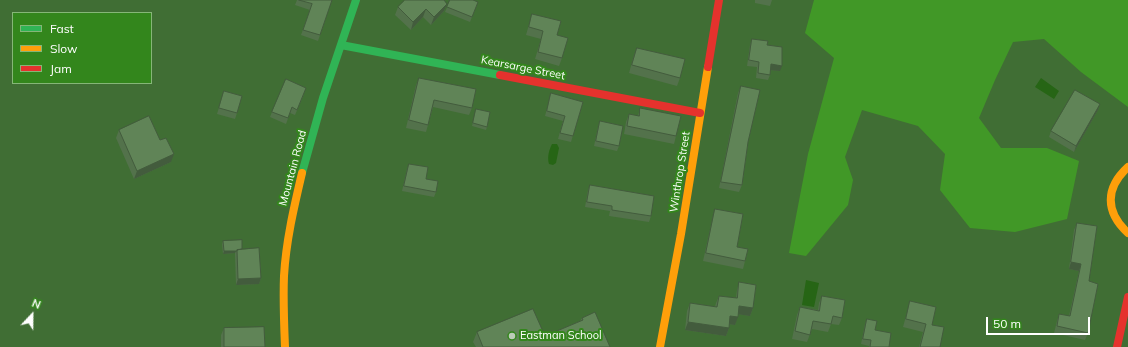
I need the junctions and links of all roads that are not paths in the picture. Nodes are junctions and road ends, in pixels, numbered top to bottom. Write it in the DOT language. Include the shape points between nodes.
graph roads {
  1 [pos="356,0"];
  2 [pos="719,0"];
  3 [pos="341,45"];
  4 [pos="700,113"];
  5 [pos="1128,167"];
  6 [pos="1128,233"];
  7 [pos="1128,297"];
  8 [pos="285,347"];
  9 [pos="660,347"];
  10 [pos="1117,347"];
  1 -- 3 [label="street, Mountain Road"];
  2 -- 4 [label="street, Winthrop Street"];
  3 -- 4 [label="street, Kearsarge Street"];
  3 -- 8 [label="street, Mountain Road" via="293,212 285,267"];
  4 -- 9 [label="street, Winthrop Street"];
  5 -- 6 [label="street" via="1121,172 1113,185 1110,200 1116,221"];
  7 -- 10 [label="street"];
}
